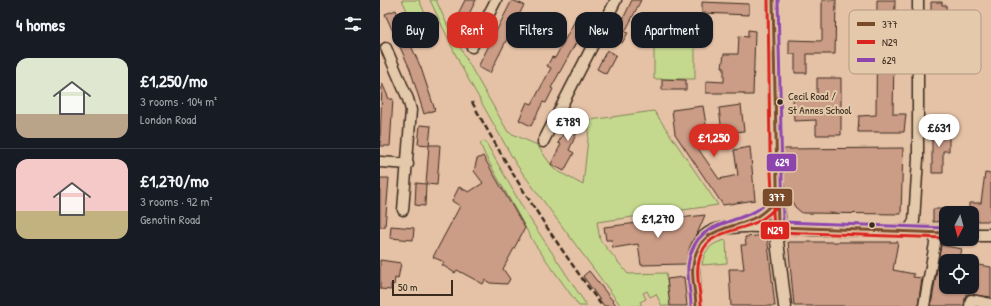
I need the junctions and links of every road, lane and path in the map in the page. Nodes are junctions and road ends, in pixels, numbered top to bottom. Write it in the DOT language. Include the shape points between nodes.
graph roads {
  1 [pos="496,0"];
  2 [pos="616,0"];
  3 [pos="774,0"];
  4 [pos="490,12"];
  5 [pos="386,48"];
  6 [pos="918,74"];
  7 [pos="543,142"];
  8 [pos="380,162"];
  9 [pos="408,164"];
  10 [pos="777,199"];
  11 [pos="403,210"];
  12 [pos="778,227"];
  13 [pos="728,228"];
  14 [pos="908,231"];
  15 [pos="939,233"];
  16 [pos="979,235"];
  17 [pos="991,235"];
  18 [pos="939,245"];
  19 [pos="991,304"];
  20 [pos="696,306"];
  21 [pos="785,306"];
  22 [pos="924,306"];
  23 [pos="970,306"];
  1 -- 4 [label="street"];
  2 -- 7 [label="street"];
  3 -- 10 [label="main road"];
  5 -- 9 [label="street" via="411,110"];
  6 -- 14 [label="street" via="918,159 914,221"];
  8 -- 9 [label="street"];
  9 -- 11 [label="street"];
  10 -- 12 [label="main road"];
  10 -- 13 [label="main road" via="764,214"];
  12 -- 13 [label="main road"];
  12 -- 14 [label="main road"];
  12 -- 21 [label="main road" via="777,240"];
  13 -- 20 [label="main road" via="707,235 697,251 693,267"];
  14 -- 15 [label="main road"];
  16 -- 17 [label="main road"];
  18 -- 22 [label="street"];
  19 -- 23 [label="street" via="971,300"];
}
